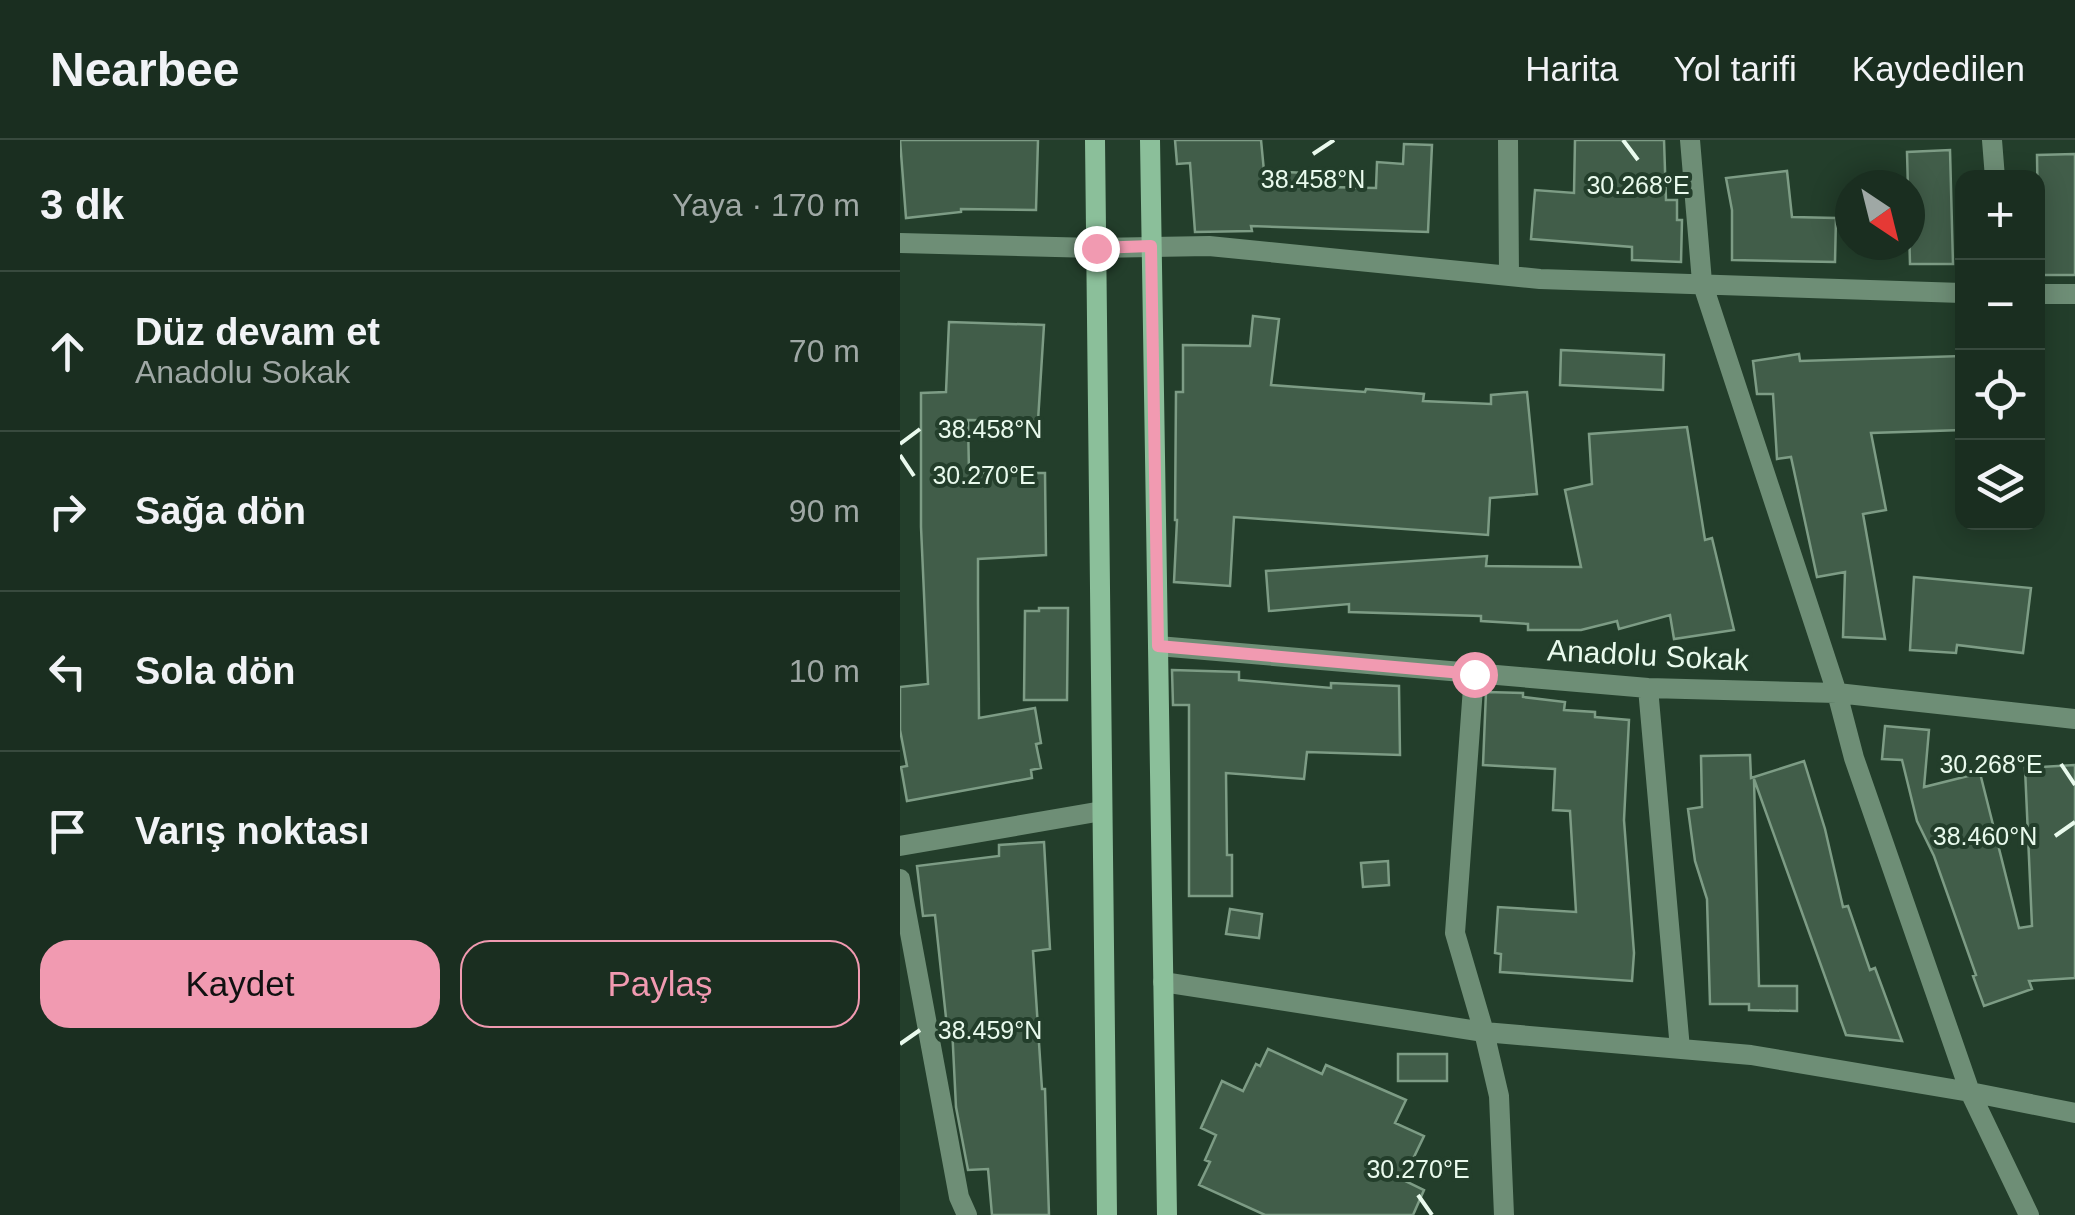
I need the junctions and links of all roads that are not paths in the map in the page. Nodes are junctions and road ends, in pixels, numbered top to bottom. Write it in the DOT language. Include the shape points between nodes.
graph roads {
  1 [pos="1095,140"];
  2 [pos="1150,140"];
  3 [pos="1508,140"];
  4 [pos="1690,140"];
  5 [pos="1992,140"];
  6 [pos="1994,170"];
  7 [pos="900,242"];
  8 [pos="1151,246"];
  9 [pos="1096,248"];
  10 [pos="1509,276"];
  11 [pos="1702,282"];
  12 [pos="1955,293"];
  13 [pos="2045,294"];
  14 [pos="2075,294"];
  15 [pos="1158,646"];
  16 [pos="1474,674"];
  17 [pos="1648,688"];
  18 [pos="1837,693"];
  19 [pos="2075,719"];
  20 [pos="1102,812"];
  21 [pos="900,846"];
  22 [pos="900,878"];
  23 [pos="1163,982"];
  24 [pos="1484,1032"];
  25 [pos="1680,1049"];
  26 [pos="1970,1092"];
  27 [pos="2075,1113"];
  28 [pos="966,1215"];
  29 [pos="1108,1215"];
  30 [pos="1167,1215"];
  31 [pos="1504,1215"];
  32 [pos="2029,1215"];
  1 -- 9 [label="main road"];
  2 -- 8 [label="main road"];
  3 -- 10 [label="street"];
  4 -- 11 [label="street"];
  5 -- 6 [label="street"];
  7 -- 9 [label="street"];
  8 -- 9 [label="street"];
  8 -- 10 [label="street"];
  8 -- 15 [label="main road"];
  9 -- 20 [label="main road"];
  10 -- 11 [label="street"];
  11 -- 12 [label="street"];
  11 -- 18 [label="street"];
  13 -- 14 [label="street"];
  15 -- 16 [label="street, Anadolu Sokak"];
  15 -- 23 [label="main road"];
  16 -- 17 [label="street, Anadolu Sokak"];
  16 -- 24 [label="street" via="1455,933"];
  17 -- 18 [label="street, Anadolu Sokak"];
  17 -- 25 [label="street"];
  18 -- 19 [label="street, Anadolu Sokak"];
  18 -- 26 [label="street"];
  20 -- 21 [label="street"];
  20 -- 29 [label="main road"];
  22 -- 28 [label="street"];
  23 -- 24 [label="street"];
  23 -- 30 [label="main road"];
  24 -- 25 [label="street"];
  24 -- 31 [label="street" via="1498,1096"];
  25 -- 26 [label="street"];
  26 -- 27 [label="street"];
  26 -- 32 [label="street"];
}
